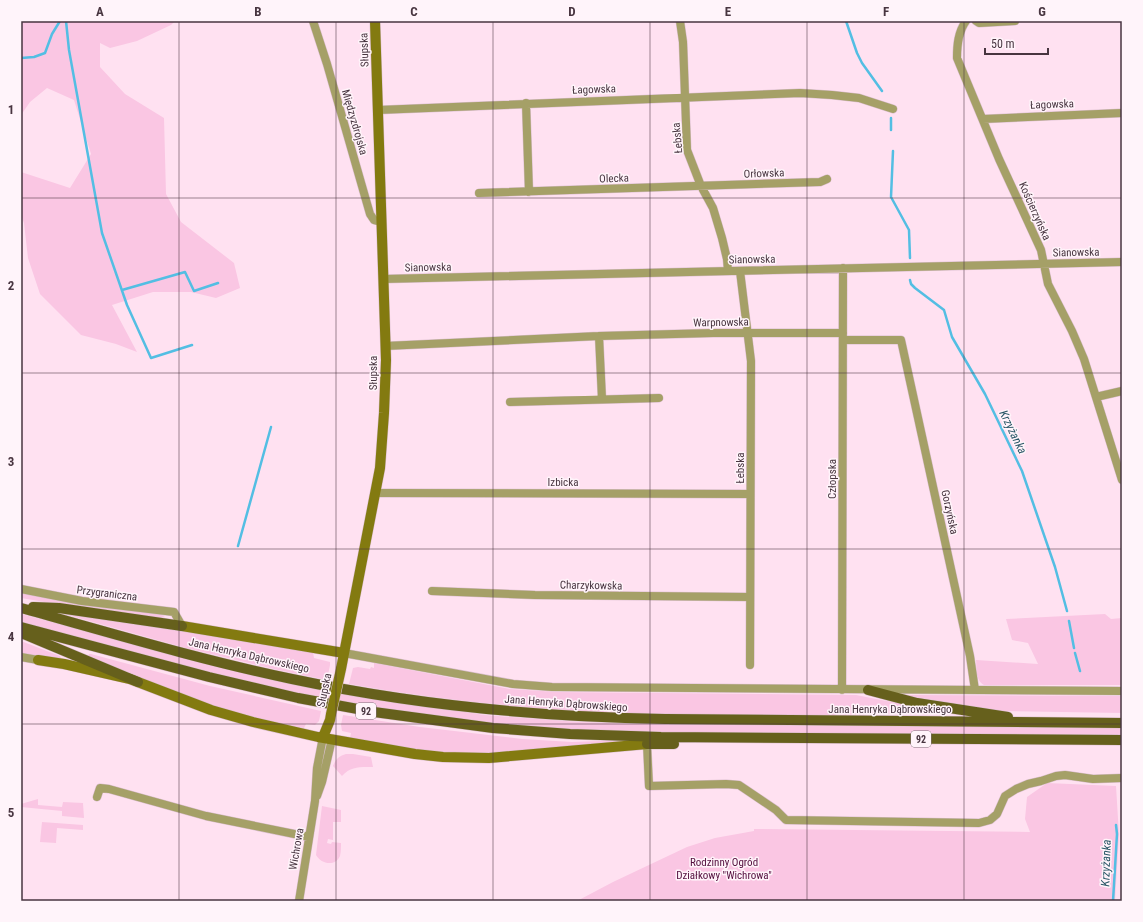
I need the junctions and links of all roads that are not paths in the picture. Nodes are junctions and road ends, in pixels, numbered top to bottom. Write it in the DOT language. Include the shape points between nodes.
graph roads {
  1 [pos="313,21"];
  2 [pos="375,21"];
  3 [pos="680,21"];
  4 [pos="966,21"];
  5 [pos="976,21"];
  6 [pos="1015,21"];
  7 [pos="685,97"];
  8 [pos="526,103"];
  9 [pos="893,109"];
  10 [pos="378,110"];
  11 [pos="1122,113"];
  12 [pos="983,119"];
  13 [pos="827,179"];
  14 [pos="701,186"];
  15 [pos="529,192"];
  16 [pos="479,193"];
  17 [pos="382,222"];
  18 [pos="1122,262"];
  19 [pos="1044,264"];
  20 [pos="843,268"];
  21 [pos="728,271"];
  22 [pos="740,271"];
  23 [pos="383,279"];
  24 [pos="747,333"];
  25 [pos="599,336"];
  26 [pos="843,337"];
  27 [pos="901,340"];
  28 [pos="385,346"];
  29 [pos="1122,391"];
  30 [pos="1096,397"];
  31 [pos="659,398"];
  32 [pos="602,399"];
  33 [pos="510,402"];
  34 [pos="1122,480"];
  35 [pos="376,493"];
  36 [pos="750,494"];
  37 [pos="21,589"];
  38 [pos="432,591"];
  39 [pos="750,597"];
  40 [pos="21,607"];
  41 [pos="182,626"];
  42 [pos="21,627"];
  43 [pos="21,633"];
  44 [pos="344,653"];
  45 [pos="21,657"];
  46 [pos="38,660"];
  47 [pos="750,665"];
  48 [pos="138,682"];
  49 [pos="842,690"];
  50 [pos="868,690"];
  51 [pos="976,690"];
  52 [pos="1122,691"];
  53 [pos="1048,722"];
  54 [pos="1122,723"];
  55 [pos="719,737"];
  56 [pos="327,738"];
  57 [pos="1122,740"];
  58 [pos="647,744"];
  59 [pos="1122,778"];
  60 [pos="97,797"];
  61 [pos="309,837"];
  62 [pos="299,901"];
  1 -- 17 [label="street, Międzyzdrojska" via="370,214 374,220"];
  2 -- 10 [label="street, Słupska"];
  3 -- 7 [label="street, Łebska"];
  4 -- 12 [label="street, Kościerzyńska" via="957,45 957,58"];
  5 -- 6 [label="street"];
  7 -- 8 [label="street, Łagowska"];
  7 -- 9 [label="street, Łagowska" via="832,95 859,98"];
  7 -- 14 [label="street, Łebska" via="687,150"];
  8 -- 10 [label="street, Łagowska"];
  8 -- 15 [label="street"];
  10 -- 17 [label="street, Słupska"];
  11 -- 12 [label="street, Łagowska"];
  12 -- 19 [label="street, Kościerzyńska" via="1041,250"];
  13 -- 14 [label="street, Orłowska" via="820,182"];
  14 -- 15 [label="street, Olecka"];
  14 -- 21 [label="street, Łebska" via="713,208"];
  15 -- 16 [label="street, Olecka"];
  17 -- 23 [label="street, Słupska"];
  18 -- 19 [label="street, Sianowska"];
  19 -- 20 [label="street, Sianowska"];
  19 -- 30 [label="street, Kościerzyńska" via="1048,284 1084,359"];
  20 -- 22 [label="street, Sianowska"];
  20 -- 26 [label="street, Człopska"];
  21 -- 22 [label="street, Sianowska"];
  21 -- 23 [label="street, Sianowska"];
  22 -- 24 [label="street, Łebska"];
  23 -- 28 [label="street, Słupska"];
  24 -- 25 [label="street, Warpnowska"];
  24 -- 26 [label="street, Warpnowska"];
  24 -- 36 [label="street, Łebska" via="751,361"];
  25 -- 28 [label="street, Warpnowska"];
  25 -- 32 [label="street"];
  26 -- 27 [label="street, Warpnowska"];
  26 -- 49 [label="street, Człopska"];
  27 -- 51 [label="street, Gorzyńska"];
  28 -- 35 [label="street, Słupska" via="385,409"];
  29 -- 30 [label="street"];
  30 -- 34 [label="street, Kościerzyńska"];
  31 -- 32 [label="street"];
  32 -- 33 [label="street"];
  35 -- 36 [label="street, Izbicka"];
  35 -- 44 [label="street, Słupska"];
  36 -- 39 [label="street, Łebska"];
  37 -- 41 [label="street, Przygraniczna" via="82,601 174,612"];
  38 -- 39 [label="street, Charzykowska" via="535,595"];
  39 -- 47 [label="street, Łebska"];
  40 -- 41 [label="main road" via="59,608"];
  40 -- 53 [label="main road, Jana Henryka Dąbrowskiego / 92" via="213,660 294,679 415,700 504,711 611,718"];
  41 -- 44 [label="street"];
  42 -- 55 [label="main road, 92" via="245,686 374,712 538,732"];
  43 -- 48 [label="main road"];
  44 -- 49 [label="street, Jana Henryka Dąbrowskiego" via="473,677 538,686"];
  44 -- 56 [label="street, Słupska, bridge"];
  45 -- 46 [label="street"];
  46 -- 48 [label="street"];
  48 -- 56 [label="street" via="220,713"];
  49 -- 50 [label="street, Jana Henryka Dąbrowskiego"];
  50 -- 51 [label="street, Jana Henryka Dąbrowskiego"];
  50 -- 53 [label="main road" via="917,702"];
  51 -- 52 [label="street, Jana Henryka Dąbrowskiego"];
  53 -- 54 [label="main road, Jana Henryka Dąbrowskiego / 92"];
  55 -- 57 [label="main road, 92"];
  55 -- 58 [label="main road" via="685,744"];
  56 -- 58 [label="street" via="415,754 452,757 495,757"];
  56 -- 61 [label="street, Wichrowa" via="317,768"];
  58 -- 59 [label="street" via="649,786 739,785 776,810 786,820 979,823 990,820 997,814 1005,796 1028,784 1065,775 1093,779"];
  60 -- 61 [label="street" via="100,788 109,789 206,816"];
  61 -- 62 [label="street, Wichrowa"];
}
